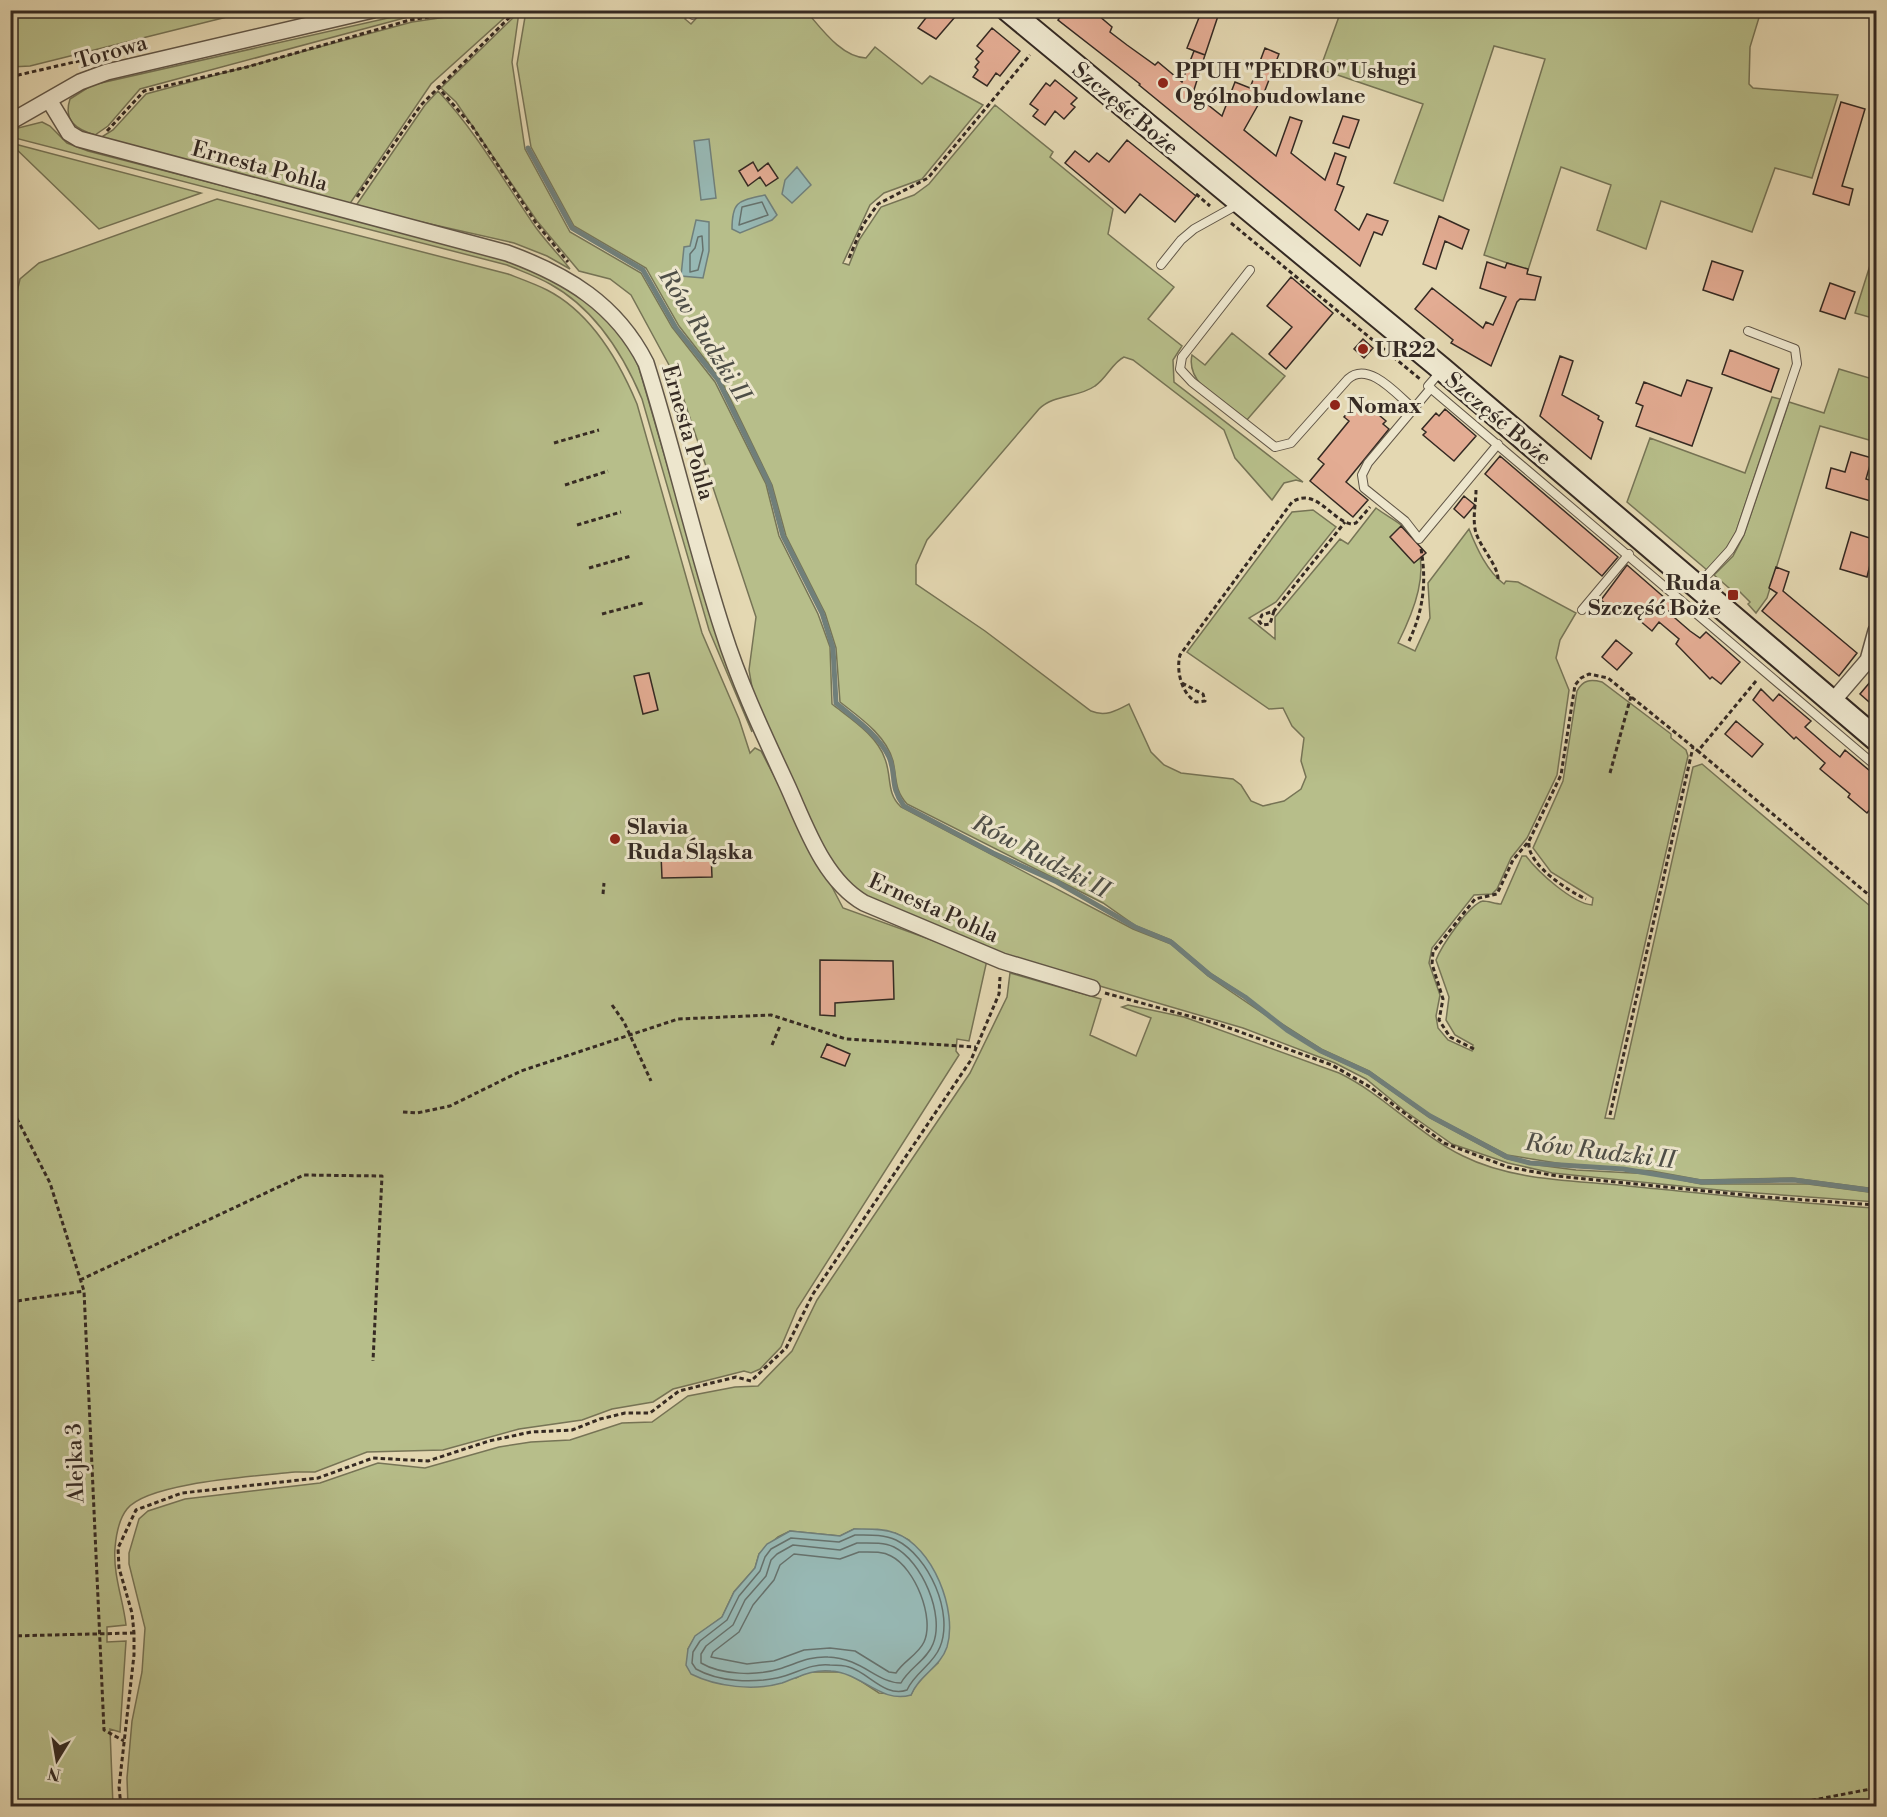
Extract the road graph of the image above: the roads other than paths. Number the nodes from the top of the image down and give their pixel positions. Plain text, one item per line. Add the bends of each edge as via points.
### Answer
1 (373, 10) edge
2 (1008, 10) edge
3 (49, 100) junction
4 (10, 122) edge
5 (1240, 203) junction
6 (1161, 265) dead end
7 (1250, 270) dead end
8 (1748, 332) dead end
9 (1436, 379) junction
10 (1413, 409) junction
11 (1498, 444) junction
12 (1629, 554) junction
13 (1698, 585) junction
14 (1582, 610) dead end
15 (1876, 631) edge
16 (1832, 702) junction
17 (1876, 739) edge
18 (1876, 766) edge
19 (1092, 988) road end

1 - 3 street, Torowa via 107,72
2 - 5 street, Szczęść Boże
3 - 4 street, Torowa
3 - 19 street, Ernesta Pohla via 69,133 91,142 507,254 550,269 611,313 646,363 730,653 760,728 814,844 838,880 853,896 1002,962
5 - 6 lane via 1194,228
5 - 9 street, Szczęść Boże
7 - 10 lane via 1182,357 1180,369 1192,382 1275,447 1291,443 1348,378 1357,373 1371,374
8 - 13 lane via 1795,349 1797,364 1740,532 1730,550
9 - 10 lane
9 - 11 lane
9 - 13 street, Szczęść Boże
10 - 11 lane via 1364,468 1362,481 1364,488 1412,528 1419,539
11 - 12 lane
12 - 14 lane
12 - 18 lane
13 - 16 street, Szczęść Boże
15 - 16 street via 1868,660
16 - 17 street, Szczęść Boże

